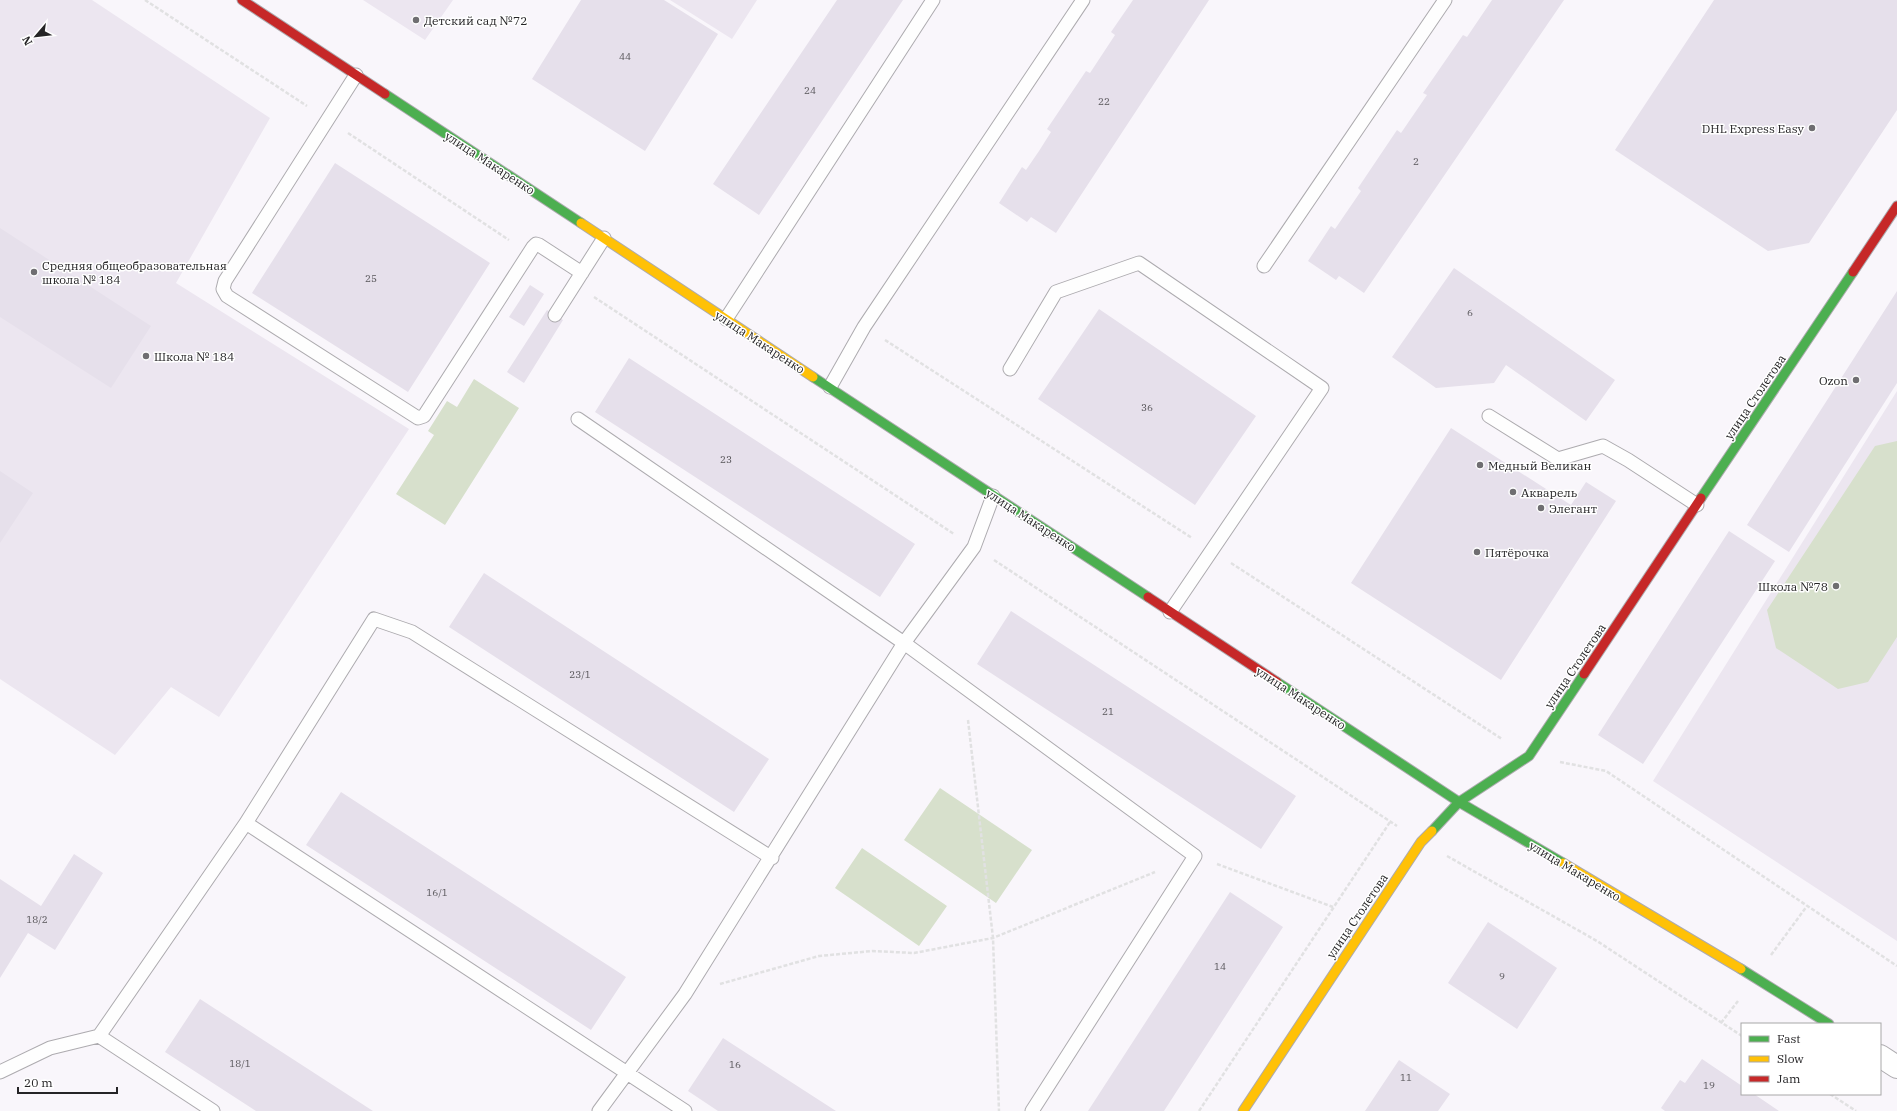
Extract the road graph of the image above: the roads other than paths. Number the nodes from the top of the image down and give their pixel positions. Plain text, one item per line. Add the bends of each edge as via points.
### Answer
1 (242, 0) edge
2 (933, 0) edge
3 (1083, 0) edge
4 (1445, 0) edge
5 (356, 75) junction
6 (1897, 206) edge
7 (604, 238) junction
8 (1264, 266) dead end
9 (582, 272) junction
10 (555, 315) dead end
11 (726, 319) junction
12 (1010, 369) dead end
13 (830, 388) junction
14 (1489, 416) dead end
15 (578, 420) dead end
16 (993, 496) junction
17 (1697, 505) junction
18 (1170, 612) junction
19 (904, 643) junction
20 (1459, 802) junction
21 (246, 823) junction
22 (772, 858) junction
23 (1827, 1023) edge
24 (99, 1036) junction
25 (1881, 1057) edge
26 (1897, 1067) edge
27 (0, 1072) edge
28 (626, 1072) junction
29 (213, 1111) edge
30 (600, 1111) edge
31 (685, 1111) edge
32 (1032, 1111) edge
33 (1243, 1111) edge

1 - 5 street, улица Макаренко
2 - 11 lane
3 - 13 lane via 864,327
4 - 8 lane
5 - 7 street, улица Макаренко
5 - 9 lane via 225,281 223,289 227,296 418,418 422,418 533,246 538,245
6 - 17 street, улица Столетова
7 - 9 lane
7 - 11 street, улица Макаренко
9 - 10 lane
11 - 13 street, улица Макаренко
12 - 18 lane via 1056,292 1139,263 1322,388
13 - 16 street, улица Макаренко
14 - 17 lane via 1558,459 1603,446
15 - 19 lane
16 - 18 street, улица Макаренко
16 - 19 lane via 974,546
17 - 20 street, улица Столетова via 1529,756
18 - 20 street, улица Макаренко
19 - 22 lane
19 - 32 lane via 1195,856
20 - 23 street, улица Макаренко via 1755,977
20 - 33 street, улица Столетова via 1421,842
21 - 22 lane via 374,619 412,632
21 - 24 lane
21 - 28 lane
22 - 28 lane via 685,994
24 - 27 lane via 50,1048
24 - 29 lane
25 - 26 street
28 - 30 lane
28 - 31 lane

